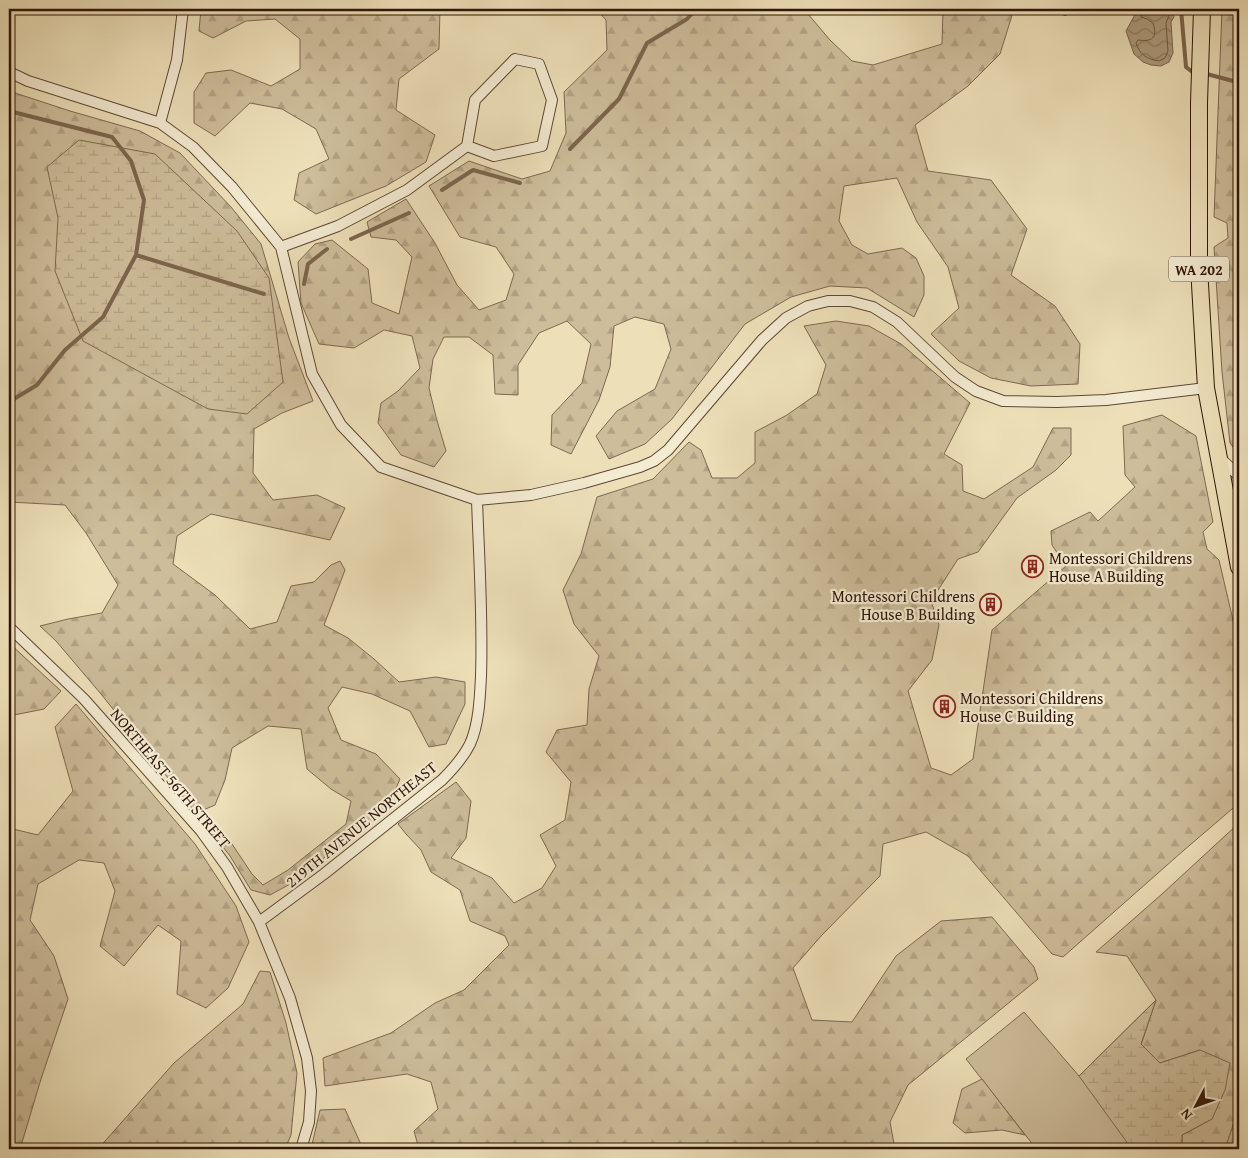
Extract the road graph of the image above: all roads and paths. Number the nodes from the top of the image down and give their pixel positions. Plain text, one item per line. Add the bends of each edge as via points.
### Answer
1 (183, 9) edge
2 (1202, 9) edge
3 (9, 72) edge
4 (160, 123) junction
5 (467, 146) junction
6 (281, 247) junction
7 (1206, 388) junction
8 (1219, 457) junction
9 (1239, 476) edge
10 (477, 500) junction
11 (1239, 568) edge
12 (9, 627) edge
13 (259, 922) junction
14 (301, 1149) edge

1 - 4 street via 177,60
2 - 7 main road, WA 202 via 1199,267
3 - 4 street
4 - 6 street via 193,147 232,187
5 - 5 street via 475,100 515,59 539,64 552,100 542,146 494,156
5 - 6 street via 407,190 338,226
6 - 10 street via 312,374 341,425 381,467
7 - 8 main road, WA 202
7 - 10 street via 1106,400 1003,401 976,391 955,377 897,322 872,307 850,301 828,301 808,306 786,318 762,340 668,450 654,461 531,495
8 - 9 street
8 - 11 main road, WA 202
10 - 13 street, 219TH AVENUE NORTHEAST via 482,650 480,702 470,743 458,764 442,780
12 - 13 street, NORTHEAST 56TH STREET via 84,700 201,831
13 - 14 street, NORTHEAST 56TH STREET via 290,998 307,1058 311,1090 309,1122

